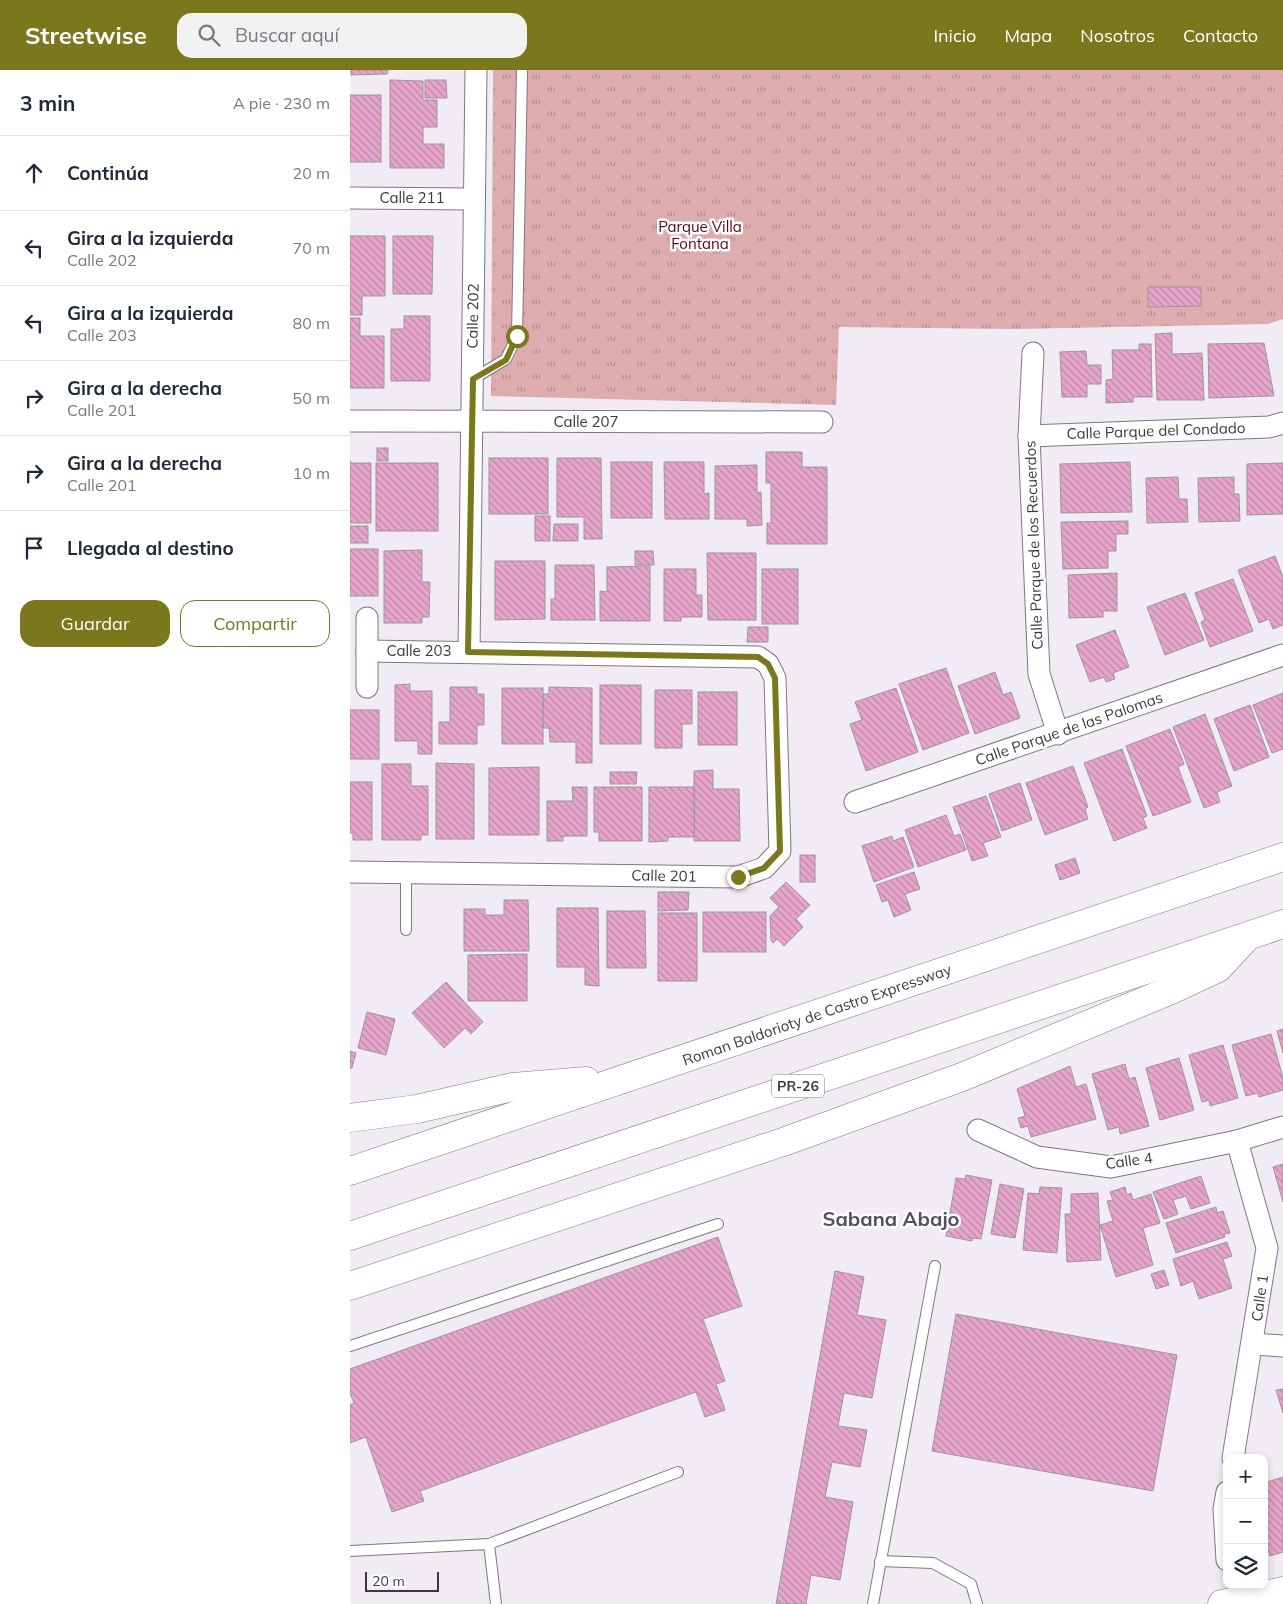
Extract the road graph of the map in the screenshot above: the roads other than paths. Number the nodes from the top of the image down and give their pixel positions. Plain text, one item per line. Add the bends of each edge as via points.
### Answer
1 (476, 70) edge
2 (522, 70) edge
3 (350, 198) edge
4 (474, 199) junction
5 (1033, 353) dead end
6 (473, 379) junction
7 (350, 421) edge
8 (472, 422) junction
9 (822, 422) dead end
10 (1283, 423) edge
11 (1029, 436) junction
12 (367, 618) dead end
13 (367, 651) junction
14 (468, 652) junction
15 (1283, 655) edge
16 (768, 664) joint
17 (367, 687) dead end
18 (1058, 734) junction
19 (855, 802) dead end
20 (1283, 858) edge
21 (350, 872) edge
22 (406, 872) junction
23 (1283, 924) edge
24 (406, 930) dead end
25 (1247, 936) junction
26 (630, 1078) junction
27 (350, 1118) edge
28 (1283, 1127) edge
29 (978, 1130) dead end
30 (1237, 1140) junction
31 (350, 1171) edge
32 (718, 1224) dead end
33 (350, 1236) edge
34 (411, 1265) junction
35 (935, 1266) dead end
36 (350, 1286) edge
37 (350, 1297) edge
38 (1253, 1344) junction
39 (350, 1346) edge
40 (1283, 1346) edge
41 (1234, 1454) edge
42 (678, 1472) dead end
43 (1226, 1499) edge
44 (489, 1544) junction
45 (1226, 1544) edge
46 (350, 1551) edge
47 (880, 1562) junction
48 (1283, 1591) edge
49 (1239, 1599) edge
50 (496, 1604) edge
51 (873, 1604) edge
52 (977, 1604) edge

1 - 4 street, Calle 202
2 - 6 lane via 517,336 506,360
3 - 4 street, Calle 211
4 - 6 street, Calle 202
5 - 11 street, Calle Parque de los Recuerdos
6 - 8 street, Calle 202
7 - 8 street, Calle 207
8 - 9 street, Calle 207
8 - 14 street, Calle 202
10 - 11 street, Calle Parque del Condado via 1269,427
11 - 18 street, Calle Parque de los Recuerdos via 1039,674
12 - 13 street
13 - 14 street, Calle 203
13 - 17 street
14 - 16 street, Calle 203 via 758,657
15 - 18 street, Calle Parque de las Palomas
16 - 22 street, Calle 201 via 775,678 780,851 764,868 738,877
18 - 19 street, Calle Parque de las Palomas
20 - 26 main road, Roman Baldorioty de Castro Expressway
21 - 22 street, Calle 201
22 - 24 lane
23 - 25 main road, PR-26
25 - 33 main road, PR-26
25 - 34 main road via 1218,968 962,1077 786,1141
26 - 27 main road via 513,1087 416,1109
26 - 31 main road, Roman Baldorioty de Castro Expressway
28 - 30 street, Calle 4
29 - 30 street, Calle 4 via 1037,1157 1111,1167
30 - 38 street, Calle 1 via 1267,1248
32 - 39 lane
34 - 36 main road
34 - 37 main road
35 - 47 lane
38 - 40 street
38 - 41 street, Calle 1
42 - 44 lane
43 - 45 street
44 - 46 lane
44 - 50 lane
47 - 51 lane
47 - 52 lane via 933,1563 971,1584
48 - 49 main road

